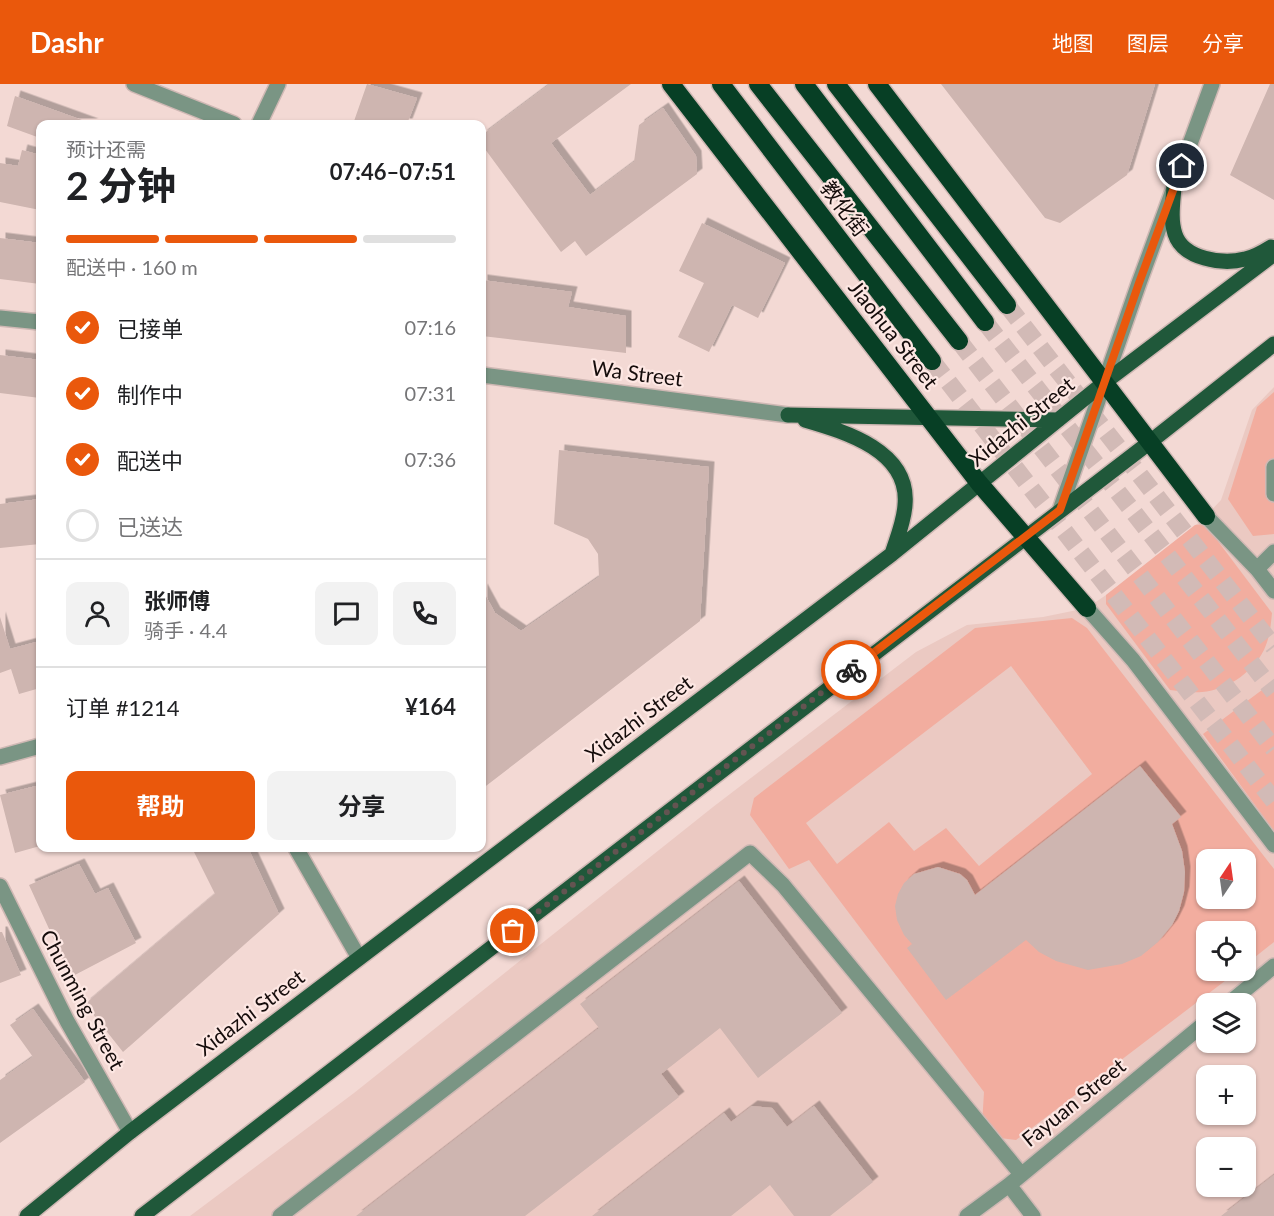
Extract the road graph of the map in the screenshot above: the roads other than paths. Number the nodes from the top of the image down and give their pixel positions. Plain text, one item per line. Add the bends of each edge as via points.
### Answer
1 (134, 84) edge
2 (278, 84) edge
3 (671, 84) edge
4 (720, 84) edge
5 (758, 84) edge
6 (804, 84) edge
7 (836, 84) edge
8 (877, 84) edge
9 (1212, 84) edge
10 (224, 120) edge
11 (261, 120) edge
12 (1174, 187) junction
13 (1274, 246) edge
14 (1274, 254) edge
15 (1007, 305) tunnel mouth
16 (0, 318) edge
17 (36, 322) edge
18 (985, 322) tunnel mouth
19 (959, 342) tunnel mouth
20 (1274, 344) edge
21 (932, 361) tunnel mouth
22 (486, 376) edge
23 (1105, 382) junction
24 (788, 415) junction
25 (929, 418) junction
26 (1058, 420) junction
27 (1150, 442) junction
28 (1274, 467) edge
29 (979, 483) junction
30 (1274, 494) edge
31 (1060, 510) junction
32 (1206, 516) joint
33 (1025, 537) junction
34 (1274, 552) edge
35 (892, 554) junction
36 (1257, 569) junction
37 (1274, 591) edge
38 (1087, 608) joint
39 (36, 747) edge
40 (0, 757) edge
41 (1274, 845) edge
42 (298, 852) edge
43 (0, 886) edge
44 (359, 958) junction
45 (1274, 966) edge
46 (1241, 993) edge
47 (1196, 1030) edge
48 (130, 1132) junction
49 (1021, 1174) junction
50 (1009, 1185) junction
51 (27, 1216) edge
52 (142, 1216) edge
53 (280, 1216) edge
54 (968, 1216) edge
55 (1033, 1216) edge

1 - 10 street
2 - 11 street
3 - 25 highway, Jiaohua Street
4 - 21 highway, 教化街
5 - 19 highway
6 - 18 highway
7 - 15 highway
8 - 23 highway
9 - 12 street
12 - 13 main road via 1175,235 1194,254 1230,262
12 - 23 street
14 - 23 main road, Xidazhi Street
16 - 17 street
20 - 27 main road
22 - 24 street, Wa Street
23 - 26 main road, Xidazhi Street
23 - 27 highway
23 - 31 street
24 - 25 main road
24 - 35 main road via 868,443 892,462 904,488 905,504
25 - 26 main road
25 - 29 highway, Jiaohua Street
26 - 29 main road, Xidazhi Street
27 - 31 main road
27 - 32 highway
28 - 30 street
29 - 33 highway, Jiaohua Street
29 - 35 main road, Xidazhi Street
31 - 33 main road
32 - 36 street
33 - 38 highway, Jiaohua Street
33 - 52 main road
34 - 36 street
35 - 44 main road, Xidazhi Street
36 - 37 street
38 - 41 street via 1132,660
39 - 40 street
42 - 44 street
43 - 48 street, Chunming Street via 67,1022
44 - 48 main road, Xidazhi Street
45 - 46 street
47 - 49 street, Fayuan Street
48 - 51 main road, Xidazhi Street
49 - 50 street, Fayuan Street
49 - 53 street via 783,885 750,853
50 - 54 street, Fayuan Street
50 - 55 street

